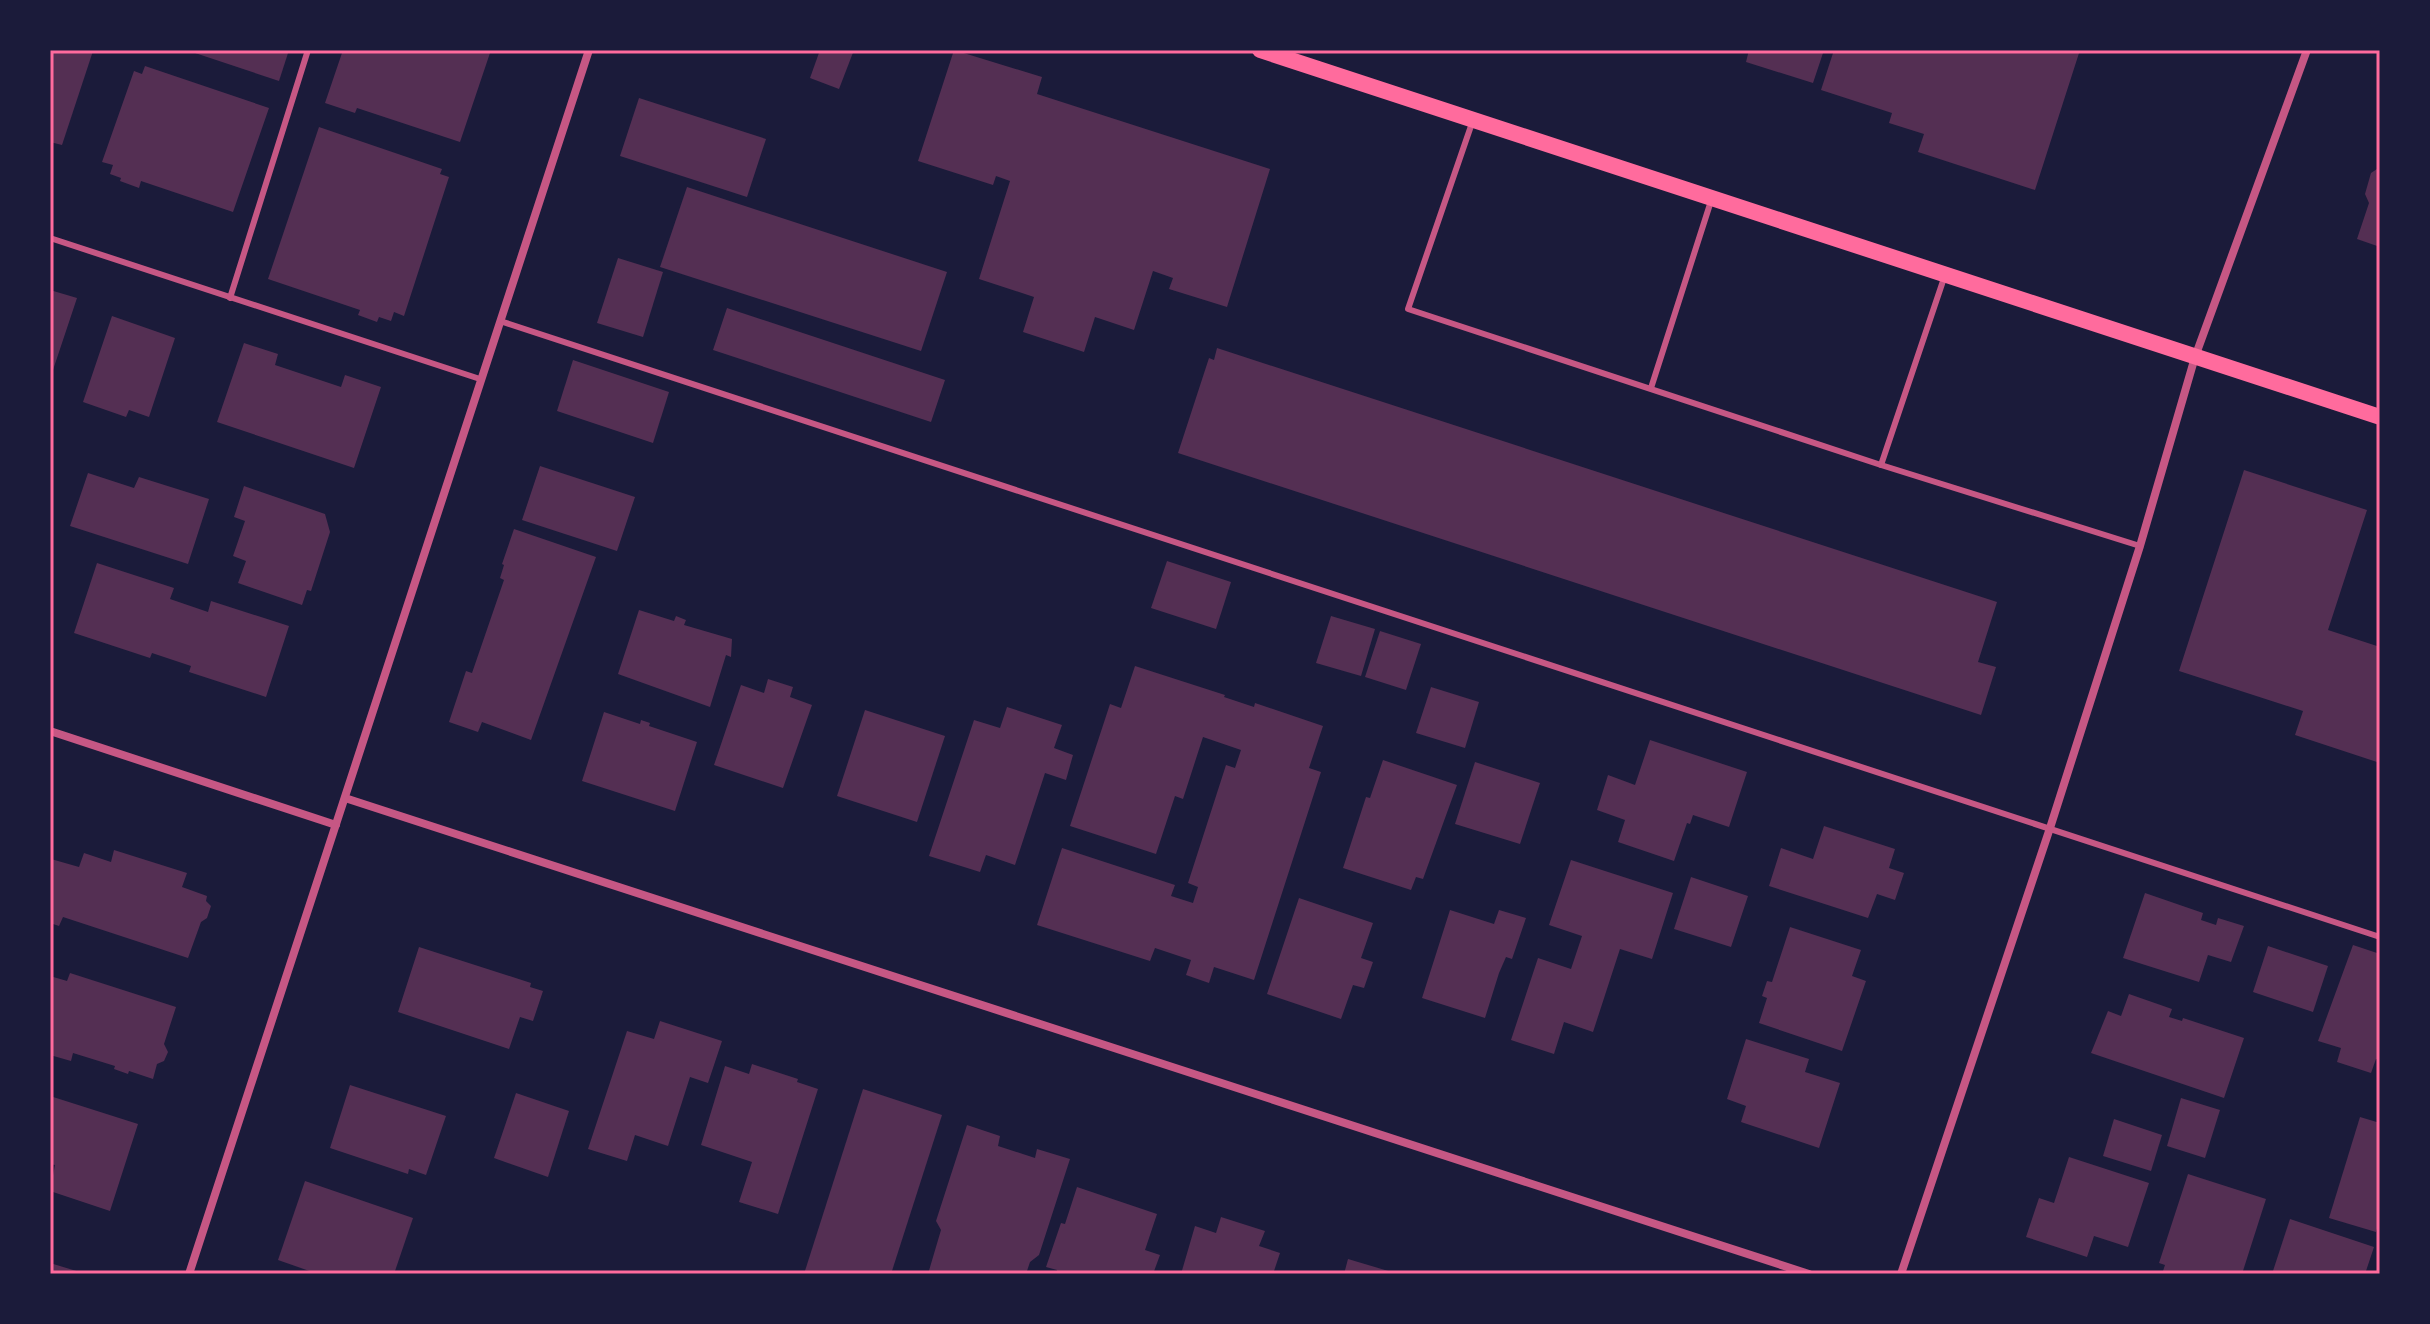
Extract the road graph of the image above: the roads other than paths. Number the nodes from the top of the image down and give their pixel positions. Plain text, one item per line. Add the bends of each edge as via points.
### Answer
1 (308, 50) edge
2 (589, 50) edge
3 (1260, 50) edge
4 (2307, 50) edge
5 (1474, 119) junction
6 (1712, 198) junction
7 (50, 238) edge
8 (1945, 274) junction
9 (230, 298) junction
10 (500, 321) junction
11 (2195, 357) junction
12 (480, 379) junction
13 (1651, 388) junction
14 (2380, 417) edge
15 (1881, 465) junction
16 (2140, 546) junction
17 (50, 731) edge
18 (345, 798) junction
19 (336, 825) junction
20 (2050, 828) junction
21 (2380, 937) edge
22 (189, 1274) edge
23 (1809, 1274) edge
24 (1901, 1274) edge

1 - 9 lane
2 - 10 street
3 - 5 main road
4 - 11 street
5 - 6 main road
5 - 13 lane via 1408,309
6 - 8 main road
6 - 13 lane
7 - 9 lane
8 - 11 main road
8 - 15 lane
9 - 12 lane
10 - 12 street
10 - 20 lane
11 - 14 main road
11 - 16 street
12 - 18 street
13 - 15 lane
15 - 16 lane
16 - 20 street
17 - 19 street
18 - 19 street
18 - 23 street
19 - 22 street
20 - 21 lane
20 - 24 street

